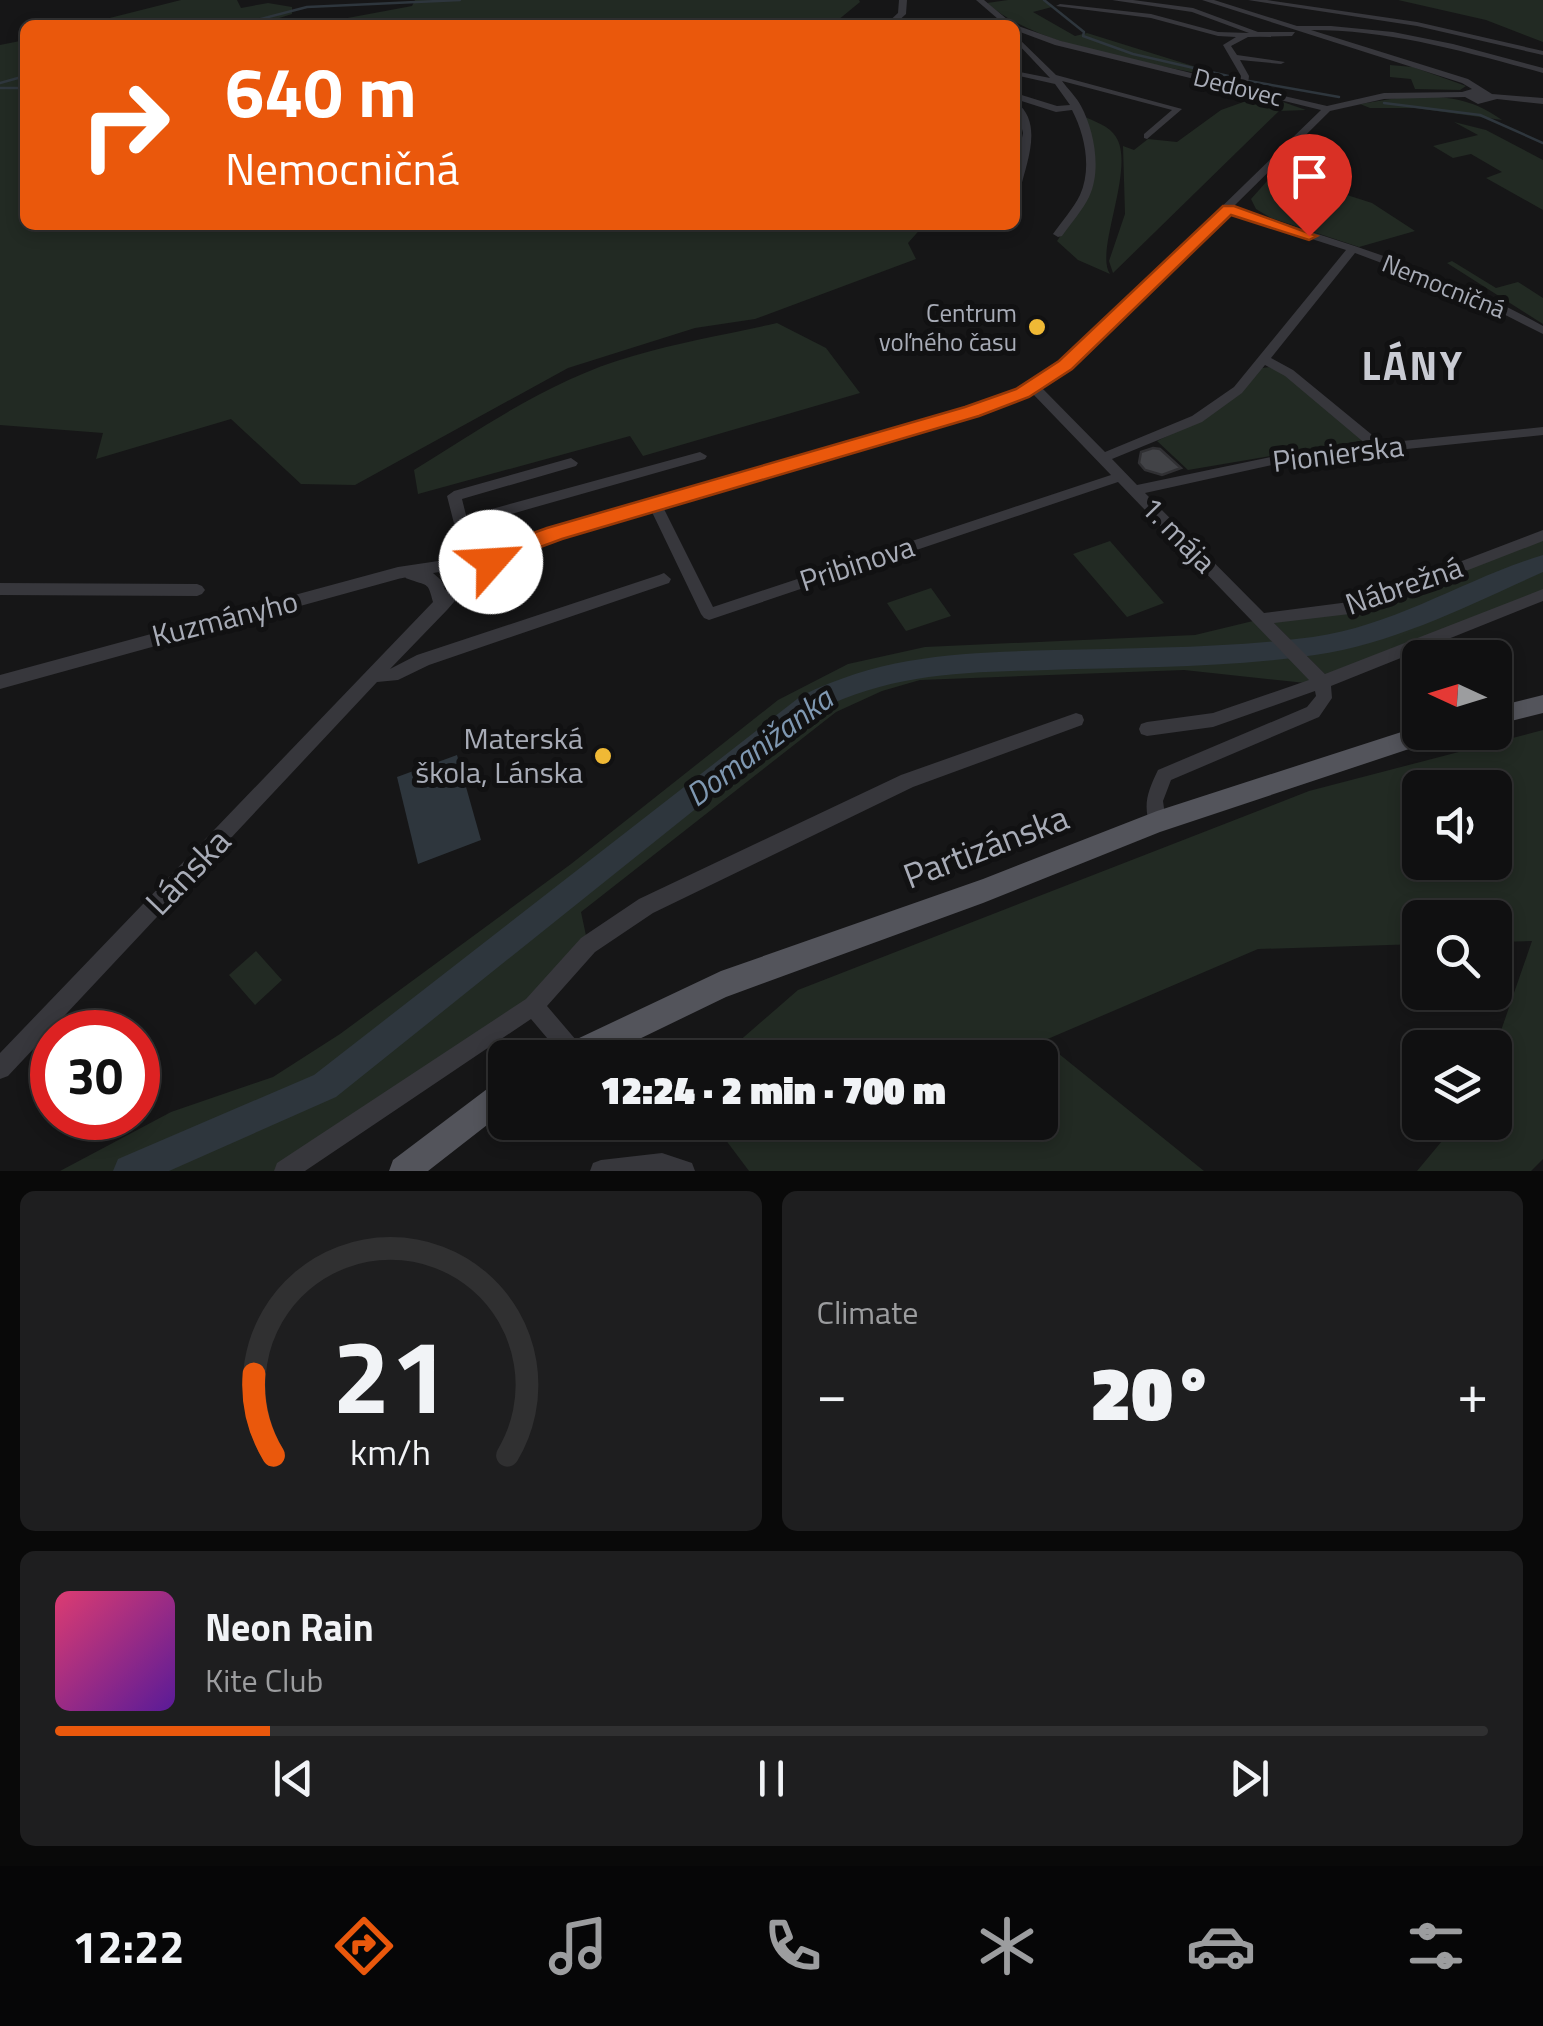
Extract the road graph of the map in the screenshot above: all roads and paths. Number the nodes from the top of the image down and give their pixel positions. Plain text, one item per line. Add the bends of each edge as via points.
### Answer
1 (980, 0) edge
2 (1116, 0) edge
3 (1206, 0) edge
4 (1252, 0) edge
5 (1306, 0) edge
6 (1365, 5) dead end
7 (1060, 6) dead end
8 (1318, 6) junction
9 (1349, 13) junction
10 (1001, 20) edge
11 (1290, 28) junction
12 (1020, 32) edge
13 (1258, 33) junction
14 (1218, 34) junction
15 (1246, 35) junction
16 (1316, 36) junction
17 (1020, 40) edge
18 (1229, 42) junction
19 (1543, 53) edge
20 (1020, 57) edge
21 (1232, 57) junction
22 (1041, 62) junction
23 (1281, 62) dead end
24 (1543, 71) edge
25 (1020, 74) edge
26 (1057, 80) junction
27 (1476, 90) junction
28 (1255, 91) junction
29 (1465, 94) junction
30 (1492, 96) junction
31 (1020, 98) edge
32 (1543, 101) edge
33 (1076, 107) junction
34 (1020, 108) edge
35 (1056, 109) junction
36 (1327, 109) junction
37 (1086, 123) junction
38 (1147, 136) dead end
39 (1020, 165) edge
40 (1228, 209) junction
41 (1058, 234) dead end
42 (1349, 254) junction
43 (1543, 331) edge
44 (1264, 359) junction
45 (1034, 388) junction
46 (1543, 432) edge
47 (1376, 445) junction
48 (700, 456) dead end
49 (1103, 458) junction
50 (571, 463) dead end
51 (1121, 476) junction
52 (1135, 490) junction
53 (655, 504) junction
54 (1543, 534) edge
55 (466, 541) junction
56 (491, 557) junction
57 (451, 566) junction
58 (398, 572) junction
59 (466, 577) junction
60 (664, 579) dead end
61 (0, 589) edge
62 (197, 590) dead end
63 (1543, 594) edge
64 (442, 606) junction
65 (1261, 619) junction
66 (375, 676) junction
67 (0, 682) edge
68 (1322, 682) junction
69 (1543, 704) edge
70 (1512, 712) edge
71 (1076, 720) dead end
72 (1146, 729) dead end
73 (1402, 742) edge
74 (1157, 822) junction
75 (533, 1006) junction
76 (560, 1040) edge
77 (605, 1040) edge
78 (0, 1068) edge
79 (488, 1106) edge
80 (286, 1171) edge
81 (404, 1171) edge
82 (601, 1171) edge
83 (684, 1171) edge

1 - 10 street, Dedovec
2 - 13 street, Dedovec via 1193,10
3 - 11 street, Dedovec
4 - 8 street
5 - 8 street
6 - 9 street
7 - 14 street via 1151,16
8 - 9 street
9 - 19 street
11 - 16 street, Dedovec
11 - 24 street, Dedovec via 1381,30
12 - 28 street, Dedovec
13 - 15 street, Dedovec
13 - 16 street, Dedovec
14 - 15 street
14 - 18 street
15 - 18 street, Dedovec
16 - 27 street, Dedovec via 1465,81
17 - 22 street, Dedovec
18 - 21 street, Dedovec
20 - 22 street
21 - 23 street
21 - 28 street, Dedovec
22 - 26 street, Dedovec
25 - 26 street
26 - 33 street, Dedovec
26 - 38 street via 1178,109
27 - 29 street, Dedovec
27 - 30 street, Dedovec
28 - 36 street, Dedovec
29 - 30 street, Dedovec via 1483,102
29 - 36 street, Dedovec via 1384,96
30 - 32 street, Dedovec
31 - 35 street
33 - 35 street
33 - 37 street, Dedovec
34 - 39 street via 1028,124
35 - 37 street
36 - 40 street
37 - 41 street via 1087,190
40 - 42 street, Nemocničná
40 - 45 street
42 - 43 street, Nemocničná via 1499,304
42 - 44 street
44 - 47 street
44 - 49 street via 1212,410
45 - 49 street, 1. mája
45 - 53 street
46 - 47 street, Pionierska
47 - 52 street, Pionierska
48 - 55 street via 492,514
49 - 51 street, 1. mája
50 - 55 street via 454,496
51 - 52 street, 1. mája
51 - 53 street, Pribinova via 709,614
52 - 65 street, 1. mája
53 - 56 street
54 - 65 street, Nábrežná via 1358,608
55 - 56 street
55 - 57 street
56 - 59 street via 485,570
57 - 58 street, Kuzmányho
57 - 59 street
58 - 64 street via 428,577
58 - 67 street, Kuzmányho
59 - 64 street, Lánska
60 - 66 street, Lánska via 392,676
61 - 62 street
63 - 68 street, Nábrežná
64 - 66 street, Lánska
65 - 68 street, 1. mája
66 - 78 street, Lánska
68 - 72 street, Nábrežná via 1213,720
68 - 74 street via 1324,698 1313,712 1164,776 1154,801
69 - 70 main road
71 - 75 street via 907,781 646,906 588,945
73 - 74 main road, Partizánska
74 - 77 main road, Partizánska via 720,985
75 - 76 street, Partizánska
75 - 80 street
79 - 81 main road
82 - 83 street via 644,1164

